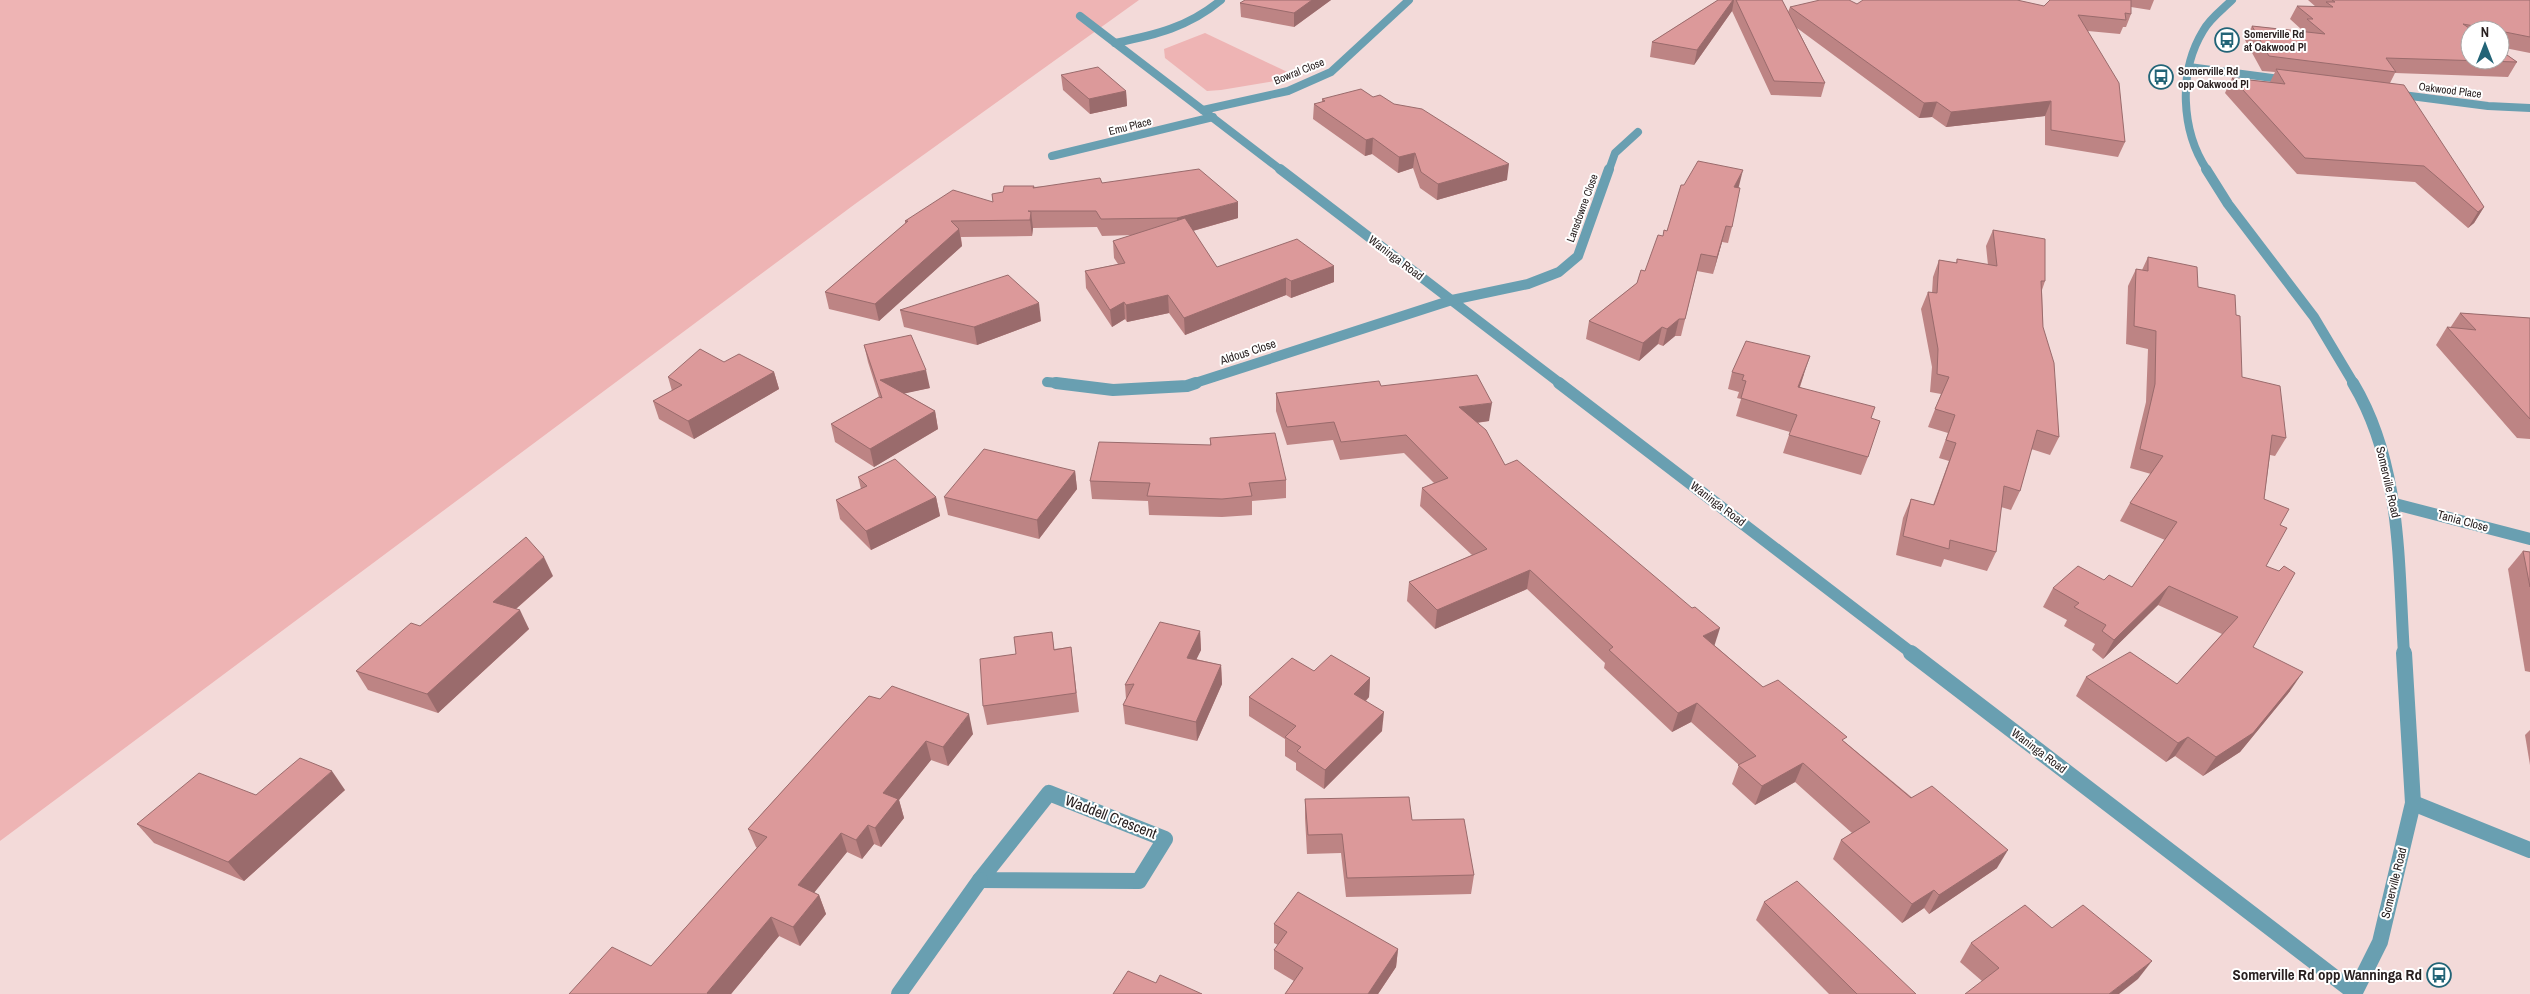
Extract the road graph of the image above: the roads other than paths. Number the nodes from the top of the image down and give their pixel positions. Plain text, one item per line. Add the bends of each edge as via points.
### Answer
1 (1221, 0) edge
2 (1409, 0) edge
3 (2232, 0) edge
4 (1080, 16) dead end
5 (1115, 43) junction
6 (2189, 67) junction
7 (2296, 81) edge
8 (2382, 92) edge
9 (2530, 108) edge
10 (1208, 114) junction
11 (1638, 132) dead end
12 (1052, 156) dead end
13 (1452, 300) junction
14 (1047, 382) dead end
15 (2395, 504) junction
16 (2530, 539) edge
17 (2413, 803) junction
18 (2530, 850) edge
19 (980, 880) junction
20 (2354, 993) edge
21 (899, 994) edge

1 - 5 street via 1205,16 1170,32
2 - 10 street, Bowral Close via 1331,72 1288,91
3 - 6 street, Somerville Road via 2203,30
4 - 5 street, Waninga Road
5 - 10 street, Waninga Road
6 - 7 street
6 - 15 street, Somerville Road via 2186,103 2190,136 2202,163 2228,204 2314,317 2344,365 2362,398 2384,454
8 - 9 street, Oakwood Place via 2488,106
10 - 12 street, Emu Place
10 - 13 street, Waninga Road
11 - 13 street, Lansdowne Close via 1615,153 1578,256 1559,272 1528,284
13 - 14 street, Aldous Close via 1187,386 1113,390
13 - 20 street, Waninga Road
15 - 16 street, Tania Close
15 - 17 street, Somerville Road
17 - 18 street
17 - 20 street, Somerville Road via 2380,942
19 - 19 street, Waddell Crescent via 1049,793 1165,838 1139,881
19 - 21 street, Waddell Crescent

